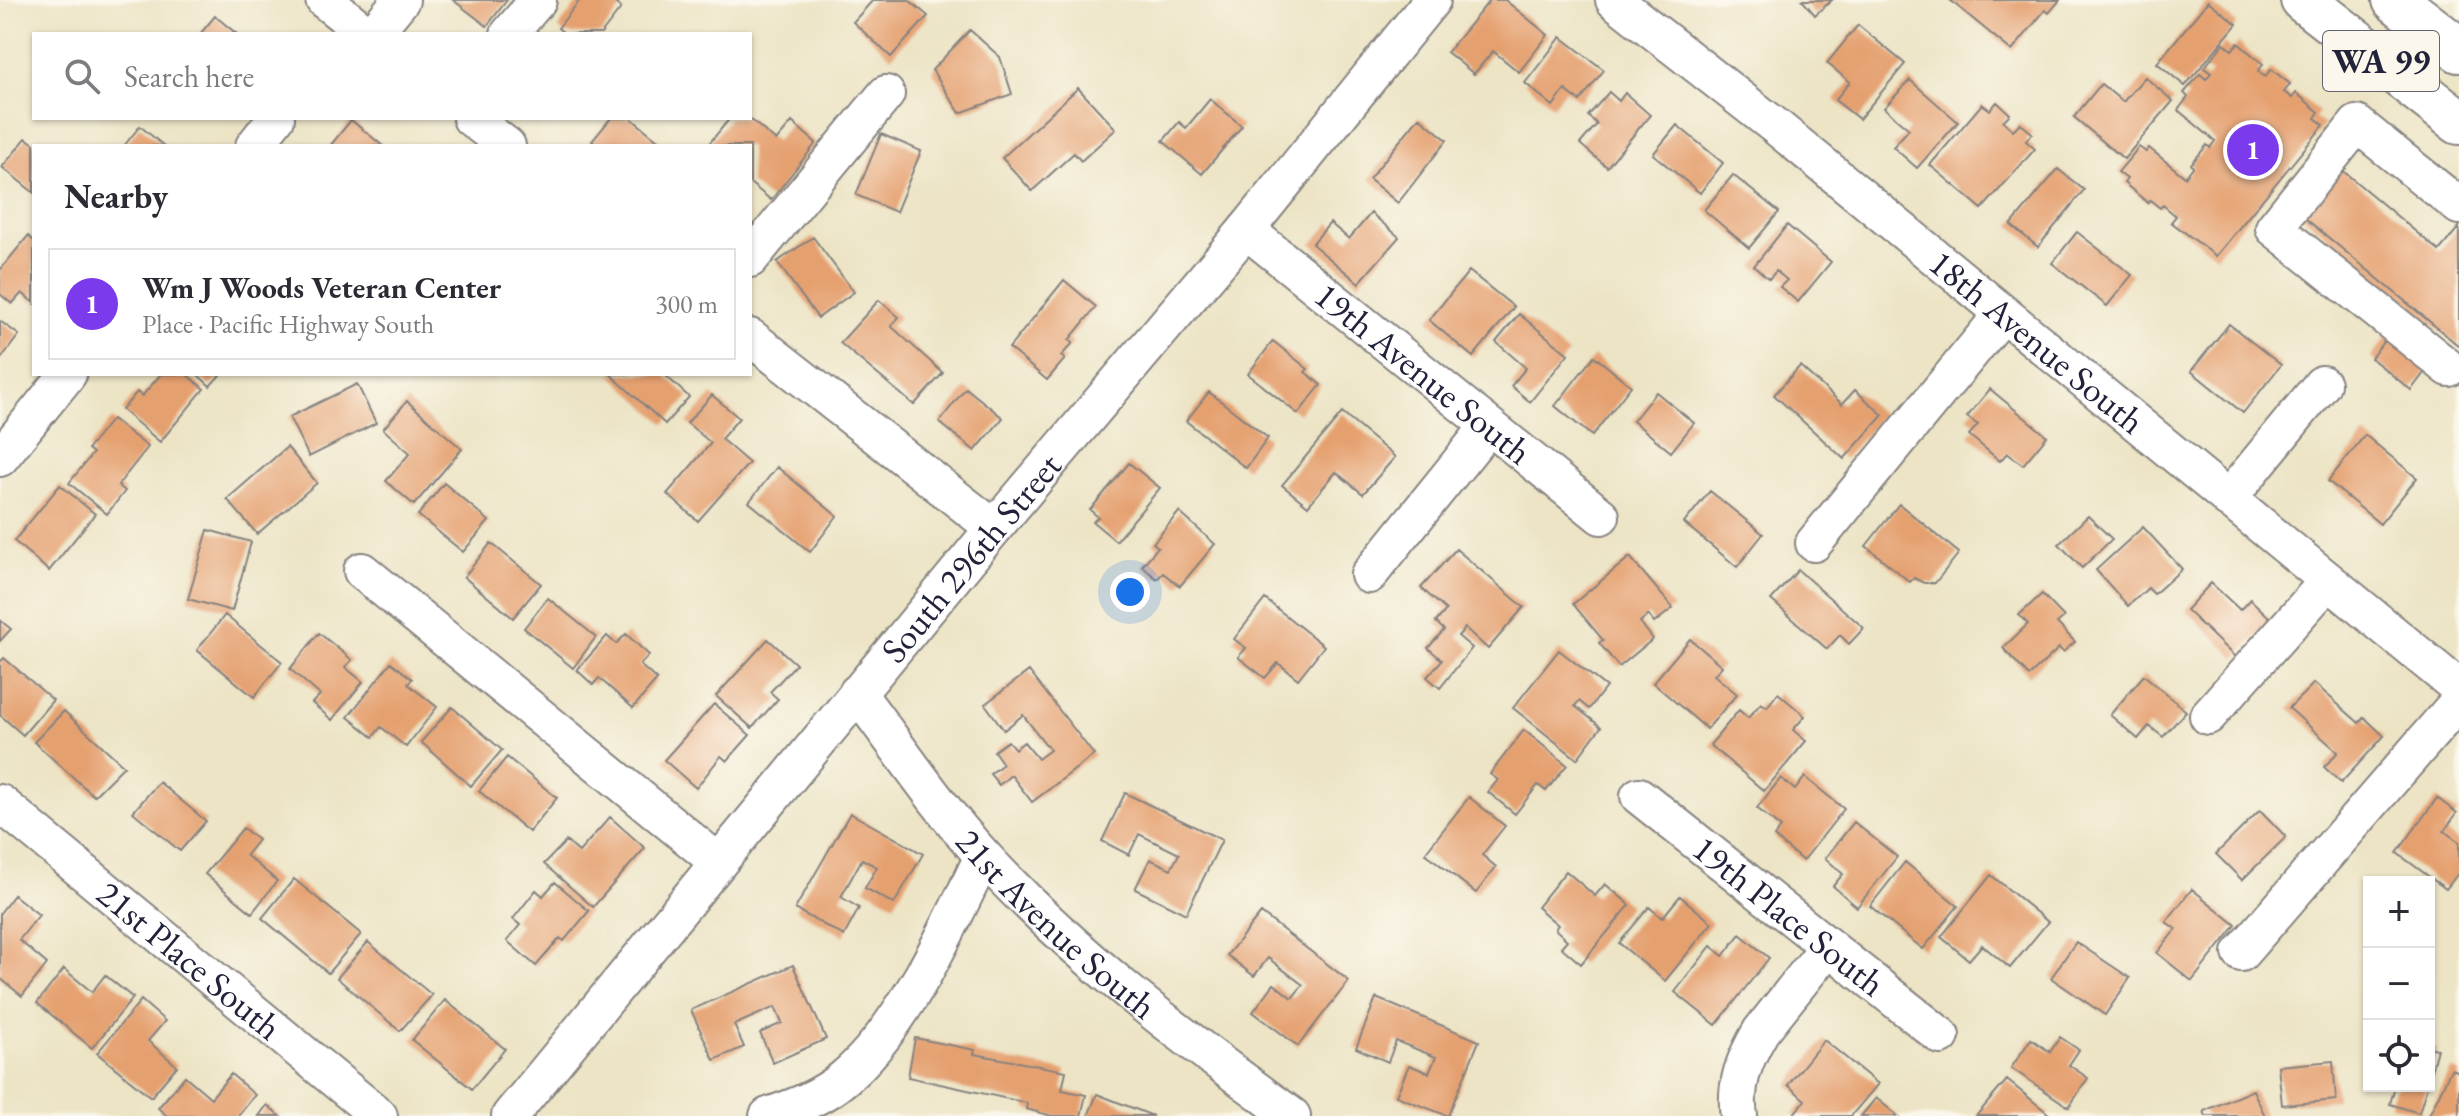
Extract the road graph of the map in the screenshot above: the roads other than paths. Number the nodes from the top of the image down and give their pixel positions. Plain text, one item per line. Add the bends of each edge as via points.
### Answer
1 (324, 0) edge
2 (401, 0) edge
3 (538, 0) edge
4 (1432, 0) edge
5 (1614, 0) edge
6 (2303, 0) edge
7 (2395, 0) edge
8 (359, 31) edge
9 (511, 32) edge
10 (2459, 50) edge
11 (2398, 75) junction
12 (886, 94) dead end
13 (2459, 108) edge
14 (274, 120) edge
15 (474, 120) edge
16 (2459, 122) edge
17 (256, 144) edge
18 (504, 144) edge
19 (2459, 206) edge
20 (1246, 230) junction
21 (752, 257) edge
22 (2002, 315) junction
23 (752, 339) edge
24 (2449, 368) dead end
25 (66, 376) edge
26 (2322, 384) dead end
27 (1489, 426) junction
28 (0, 458) edge
29 (2228, 499) junction
30 (1601, 516) dead end
31 (994, 528) junction
32 (1814, 543) dead end
33 (362, 571) dead end
34 (1369, 575) dead end
35 (2328, 581) junction
36 (2454, 679) edge
37 (857, 693) junction
38 (2208, 716) dead end
39 (1639, 796) dead end
40 (0, 803) edge
41 (983, 856) junction
42 (718, 862) junction
43 (1828, 947) junction
44 (2241, 953) dead end
45 (1941, 1036) dead end
46 (379, 1116) edge
47 (510, 1116) edge
48 (768, 1116) edge
49 (1292, 1116) edge
50 (1739, 1116) edge

1 - 8 street
2 - 8 street
3 - 9 street
4 - 20 street, South 296th Street
5 - 22 street, 18th Avenue South
6 - 11 main road, WA 99
7 - 10 main road, WA 99
11 - 13 main road
11 - 16 main road, WA 99
12 - 21 street
14 - 17 street
15 - 18 street
19 - 24 street via 2357,124 2274,228
20 - 27 street, 19th Avenue South
20 - 31 street, South 296th Street
22 - 29 street, 18th Avenue South
22 - 32 street
23 - 31 street
25 - 28 street
26 - 29 street
27 - 30 street, 19th Avenue South
27 - 34 street
29 - 35 street, 18th Avenue South
31 - 37 street, South 296th Street
33 - 42 street
35 - 36 street, 18th Avenue South
35 - 38 street
36 - 44 street
37 - 41 street, 21st Avenue South
37 - 42 street, South 296th Street
39 - 43 street, 19th Place South
40 - 46 street, 21st Place South
41 - 48 street via 927,966 871,1051 828,1090
41 - 49 street, 21st Avenue South via 1107,974
42 - 47 street, South 296th Street
43 - 45 street, 19th Place South
43 - 50 street via 1752,1046 1740,1075

